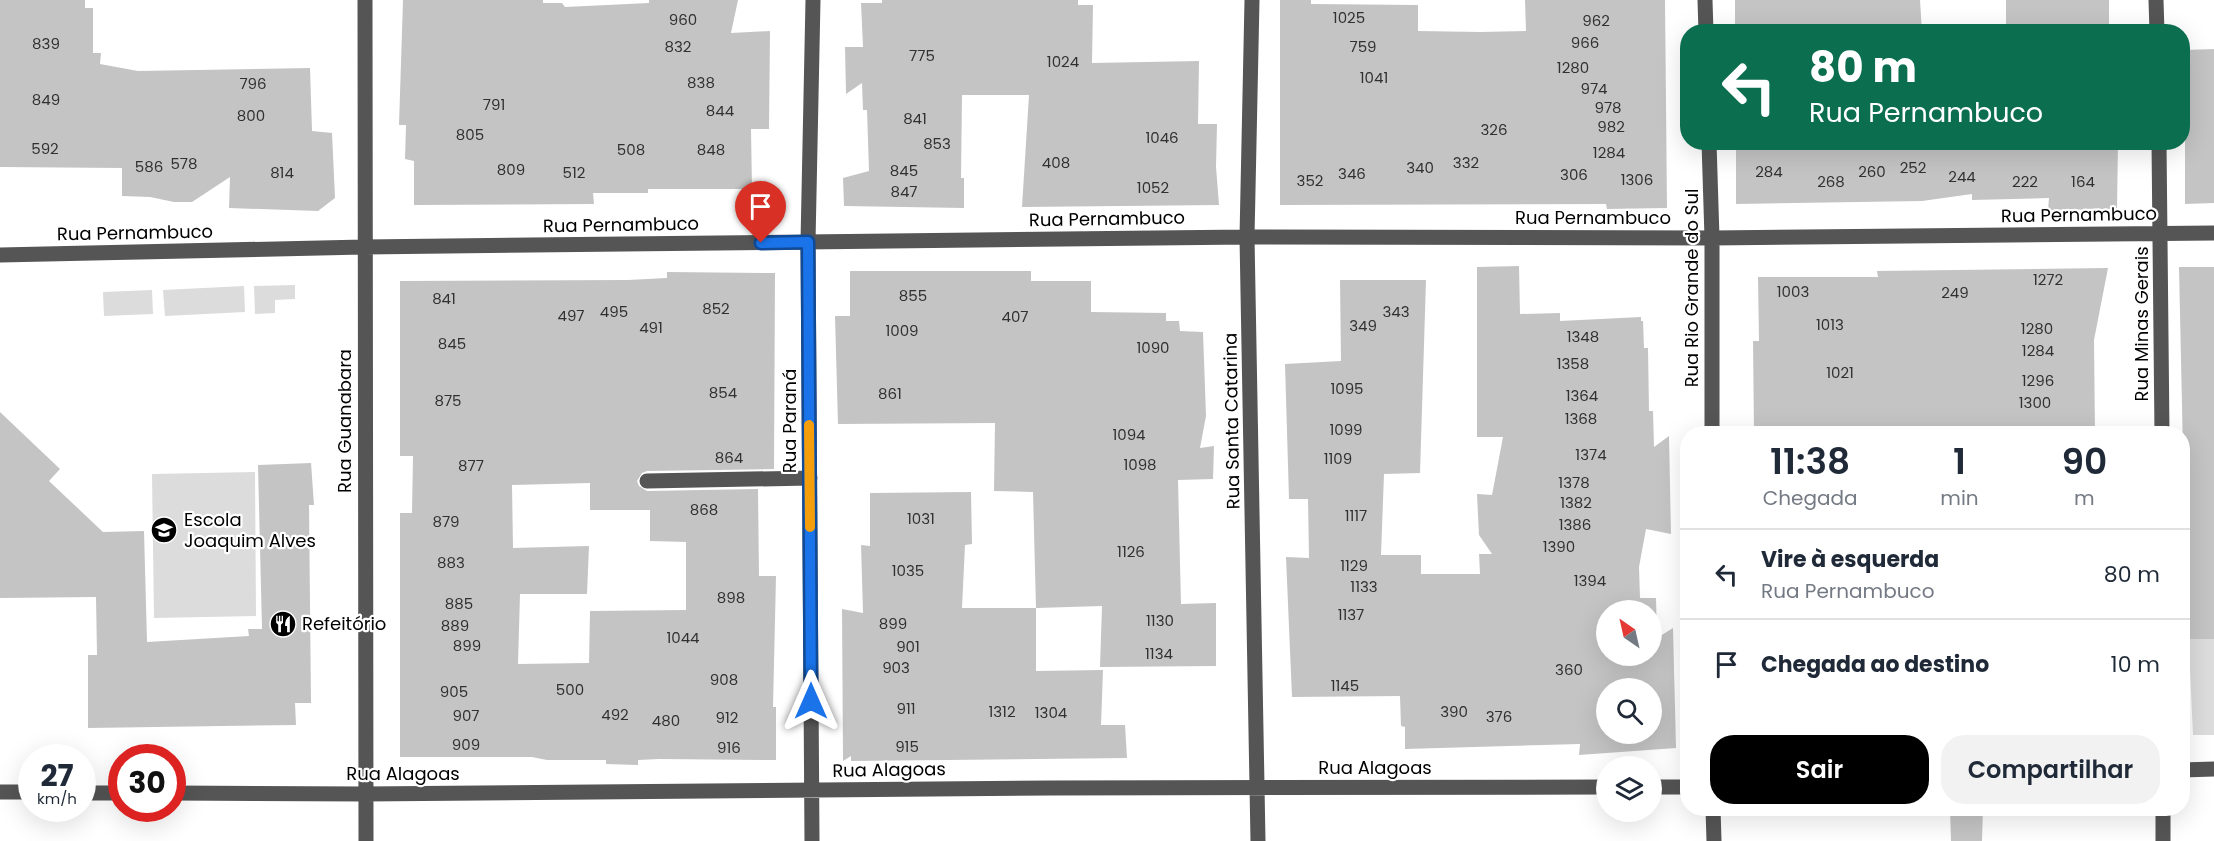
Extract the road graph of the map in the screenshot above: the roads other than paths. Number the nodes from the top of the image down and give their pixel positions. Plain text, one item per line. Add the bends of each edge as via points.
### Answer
1 (365, 0) edge
2 (813, 0) edge
3 (1252, 0) edge
4 (1705, 0) edge
5 (2156, 0) edge
6 (1706, 24) edge
7 (2157, 24) edge
8 (1709, 150) edge
9 (2160, 150) edge
10 (2214, 233) edge
11 (2162, 234) junction
12 (1247, 237) junction
13 (1712, 238) junction
14 (808, 242) junction
15 (364, 248) junction
16 (0, 255) edge
17 (1712, 426) edge
18 (2162, 426) edge
19 (810, 478) junction
20 (646, 481) dead end
21 (2214, 769) edge
22 (2190, 770) edge
23 (1596, 787) edge
24 (1662, 787) edge
25 (1680, 787) edge
26 (1257, 788) junction
27 (811, 791) junction
28 (0, 792) edge
29 (18, 792) edge
30 (186, 793) edge
31 (365, 794) junction
32 (1713, 816) edge
33 (2163, 816) edge
34 (366, 841) edge
35 (812, 841) edge
36 (1258, 841) edge
37 (1714, 841) edge
38 (2163, 841) edge

1 - 15 street, Rua Guanabara
2 - 14 street, Rua Paraná
3 - 12 street, Rua Santa Catarina
4 - 6 street
5 - 7 street
8 - 13 street, Rua Rio Grande do Sul
9 - 11 street, Rua Minas Gerais
10 - 11 street, Rua Pernambuco
11 - 13 street, Rua Pernambuco
11 - 18 street, Rua Minas Gerais
12 - 13 street, Rua Pernambuco
12 - 14 street, Rua Pernambuco
12 - 26 street, Rua Santa Catarina
13 - 17 street, Rua Rio Grande do Sul
14 - 15 street, Rua Pernambuco
14 - 19 street, Rua Paraná
15 - 16 street, Rua Pernambuco
15 - 31 street, Rua Guanabara
19 - 20 street
19 - 27 street, Rua Paraná
21 - 22 street
23 - 26 street, Rua Alagoas
24 - 25 street
26 - 27 street, Rua Alagoas
26 - 36 street, Rua Santa Catarina
27 - 31 street, Rua Alagoas
27 - 35 street, Rua Paraná
28 - 29 street
30 - 31 street, Rua Alagoas
31 - 34 street, Rua Guanabara
32 - 37 street
33 - 38 street

